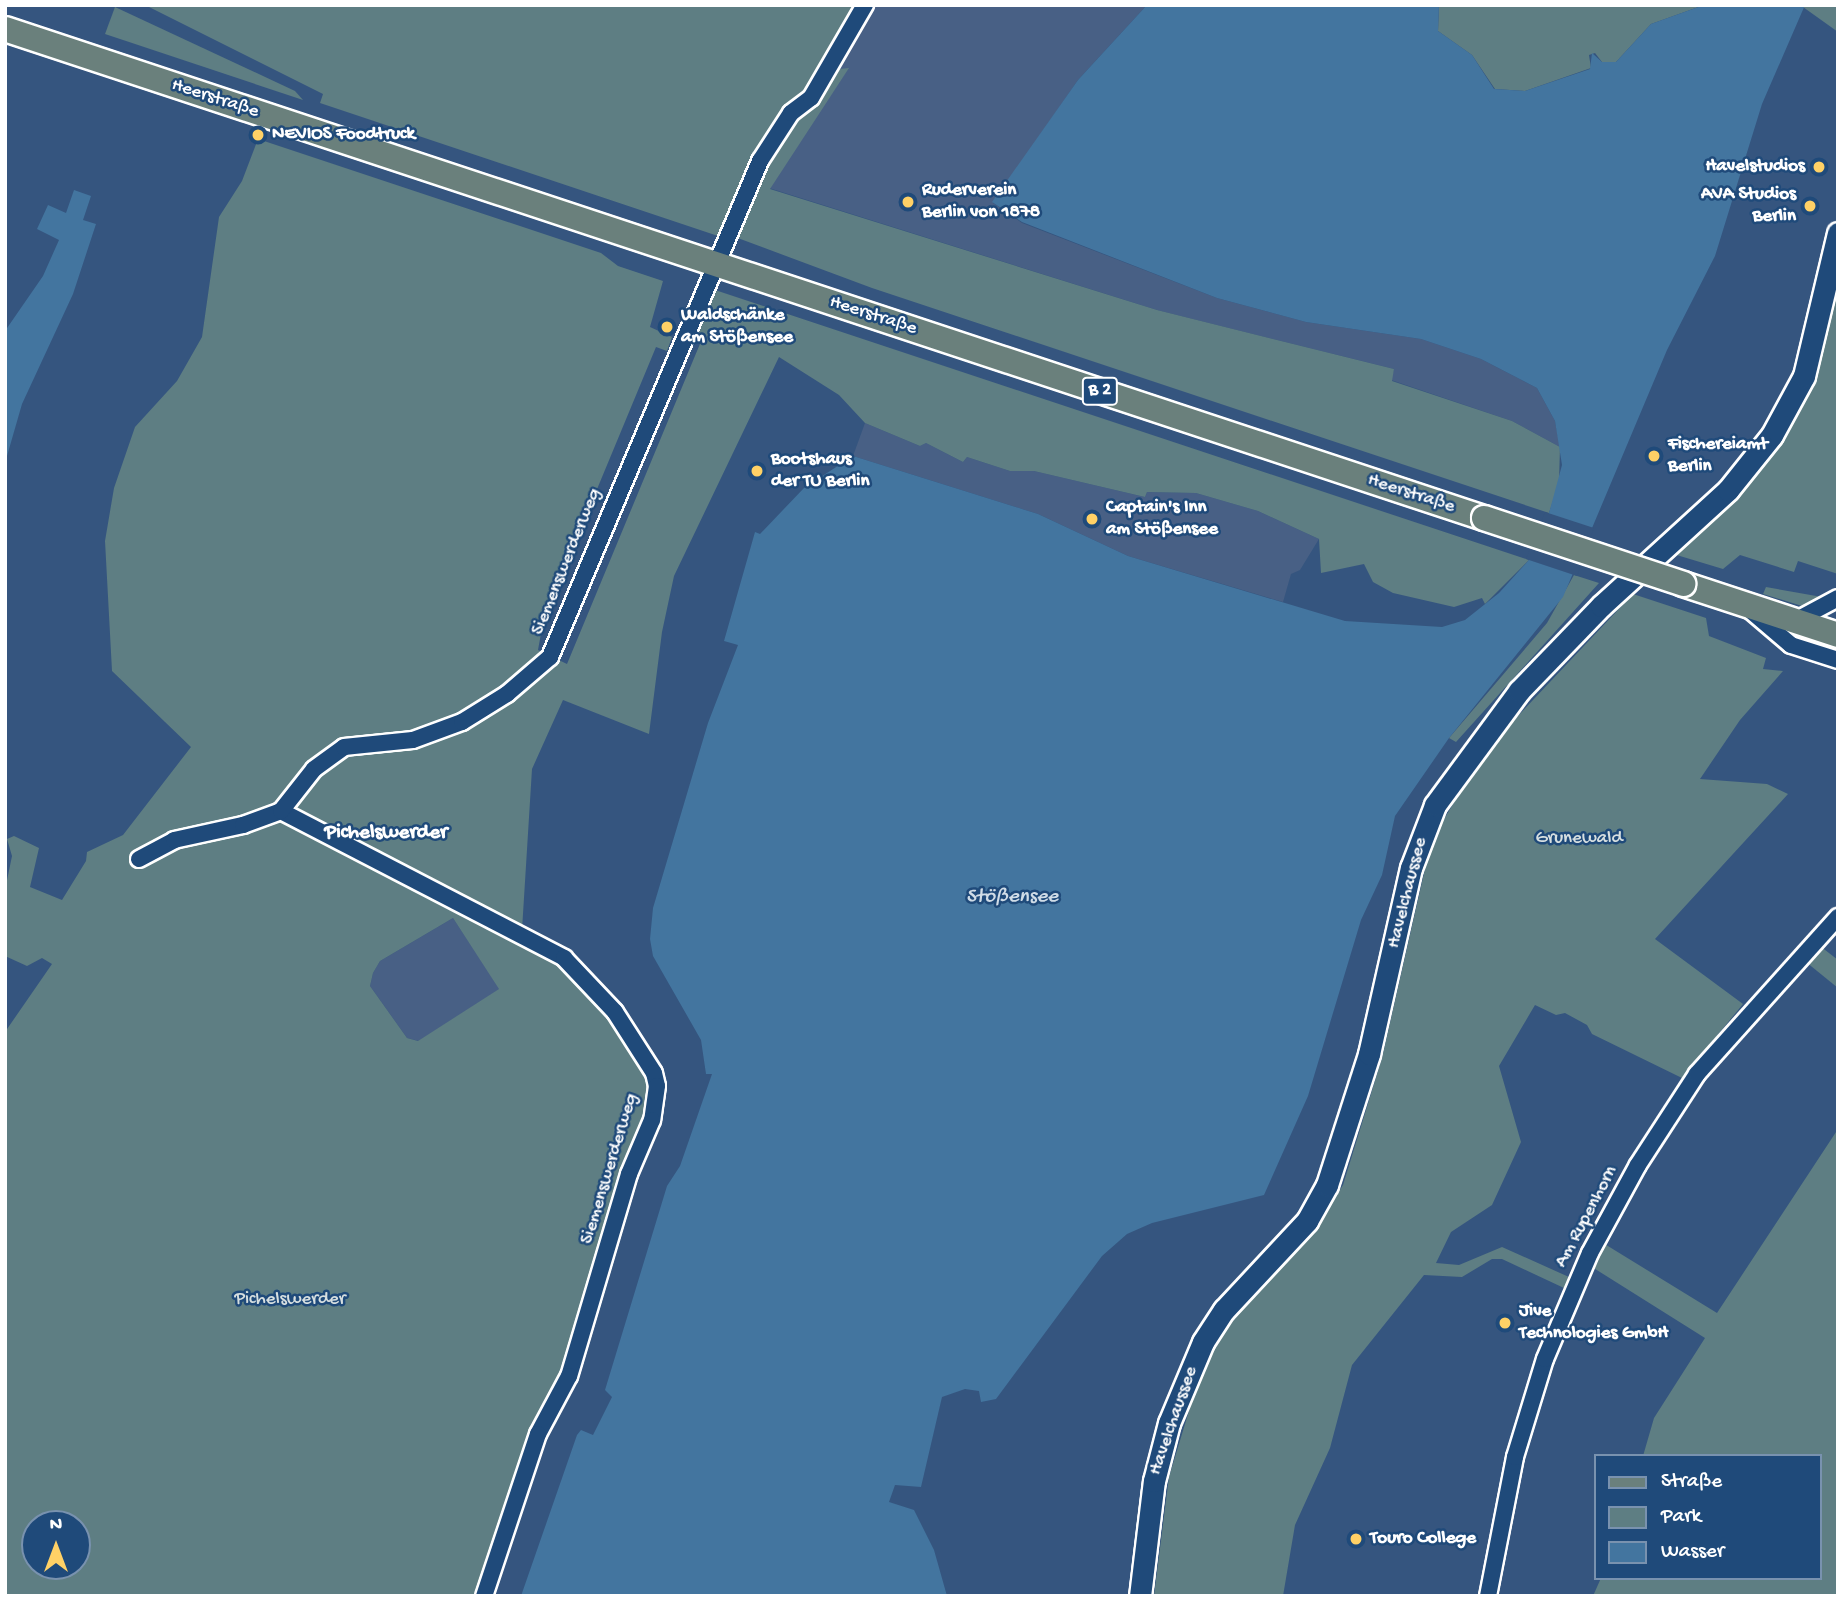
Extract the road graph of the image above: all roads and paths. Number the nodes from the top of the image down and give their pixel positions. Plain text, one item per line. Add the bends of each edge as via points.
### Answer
1 (865, 5) edge
2 (5, 29) edge
3 (1838, 233) edge
4 (716, 264) junction
5 (1838, 598) edge
6 (1741, 603) junction
7 (1795, 621) junction
8 (1838, 635) edge
9 (1838, 660) edge
10 (281, 811) junction
11 (139, 859) dead end
12 (1838, 916) edge
13 (484, 1596) edge
14 (1140, 1596) edge
15 (1488, 1596) edge

1 - 4 street, Siemenswerderweg via 811,98 791,113 774,136
2 - 4 main road, Heerstraße / B 2
3 - 14 street, Havelchaussee via 1804,376 1772,435 1728,490 1601,606 1519,691 1435,805 1412,868 1369,1054 1327,1185 1307,1221 1224,1310 1203,1342 1178,1400 1154,1481
4 - 6 main road, Heerstraße / B 2, bridge
4 - 10 street, Siemenswerderweg via 551,657 507,694 462,722 412,740 344,747 314,769
5 - 7 street
6 - 7 main road, Heerstraße / B 2
6 - 9 street, Heerstraße via 1791,645
7 - 8 main road, Heerstraße / B 2
10 - 11 street via 174,841
10 - 13 street, Siemenswerderweg via 564,958 615,1012 654,1073 657,1086 652,1120 629,1174 569,1376 538,1434
12 - 15 street, Am Rupenhorn via 1697,1074 1638,1165 1590,1253 1545,1359 1519,1443

